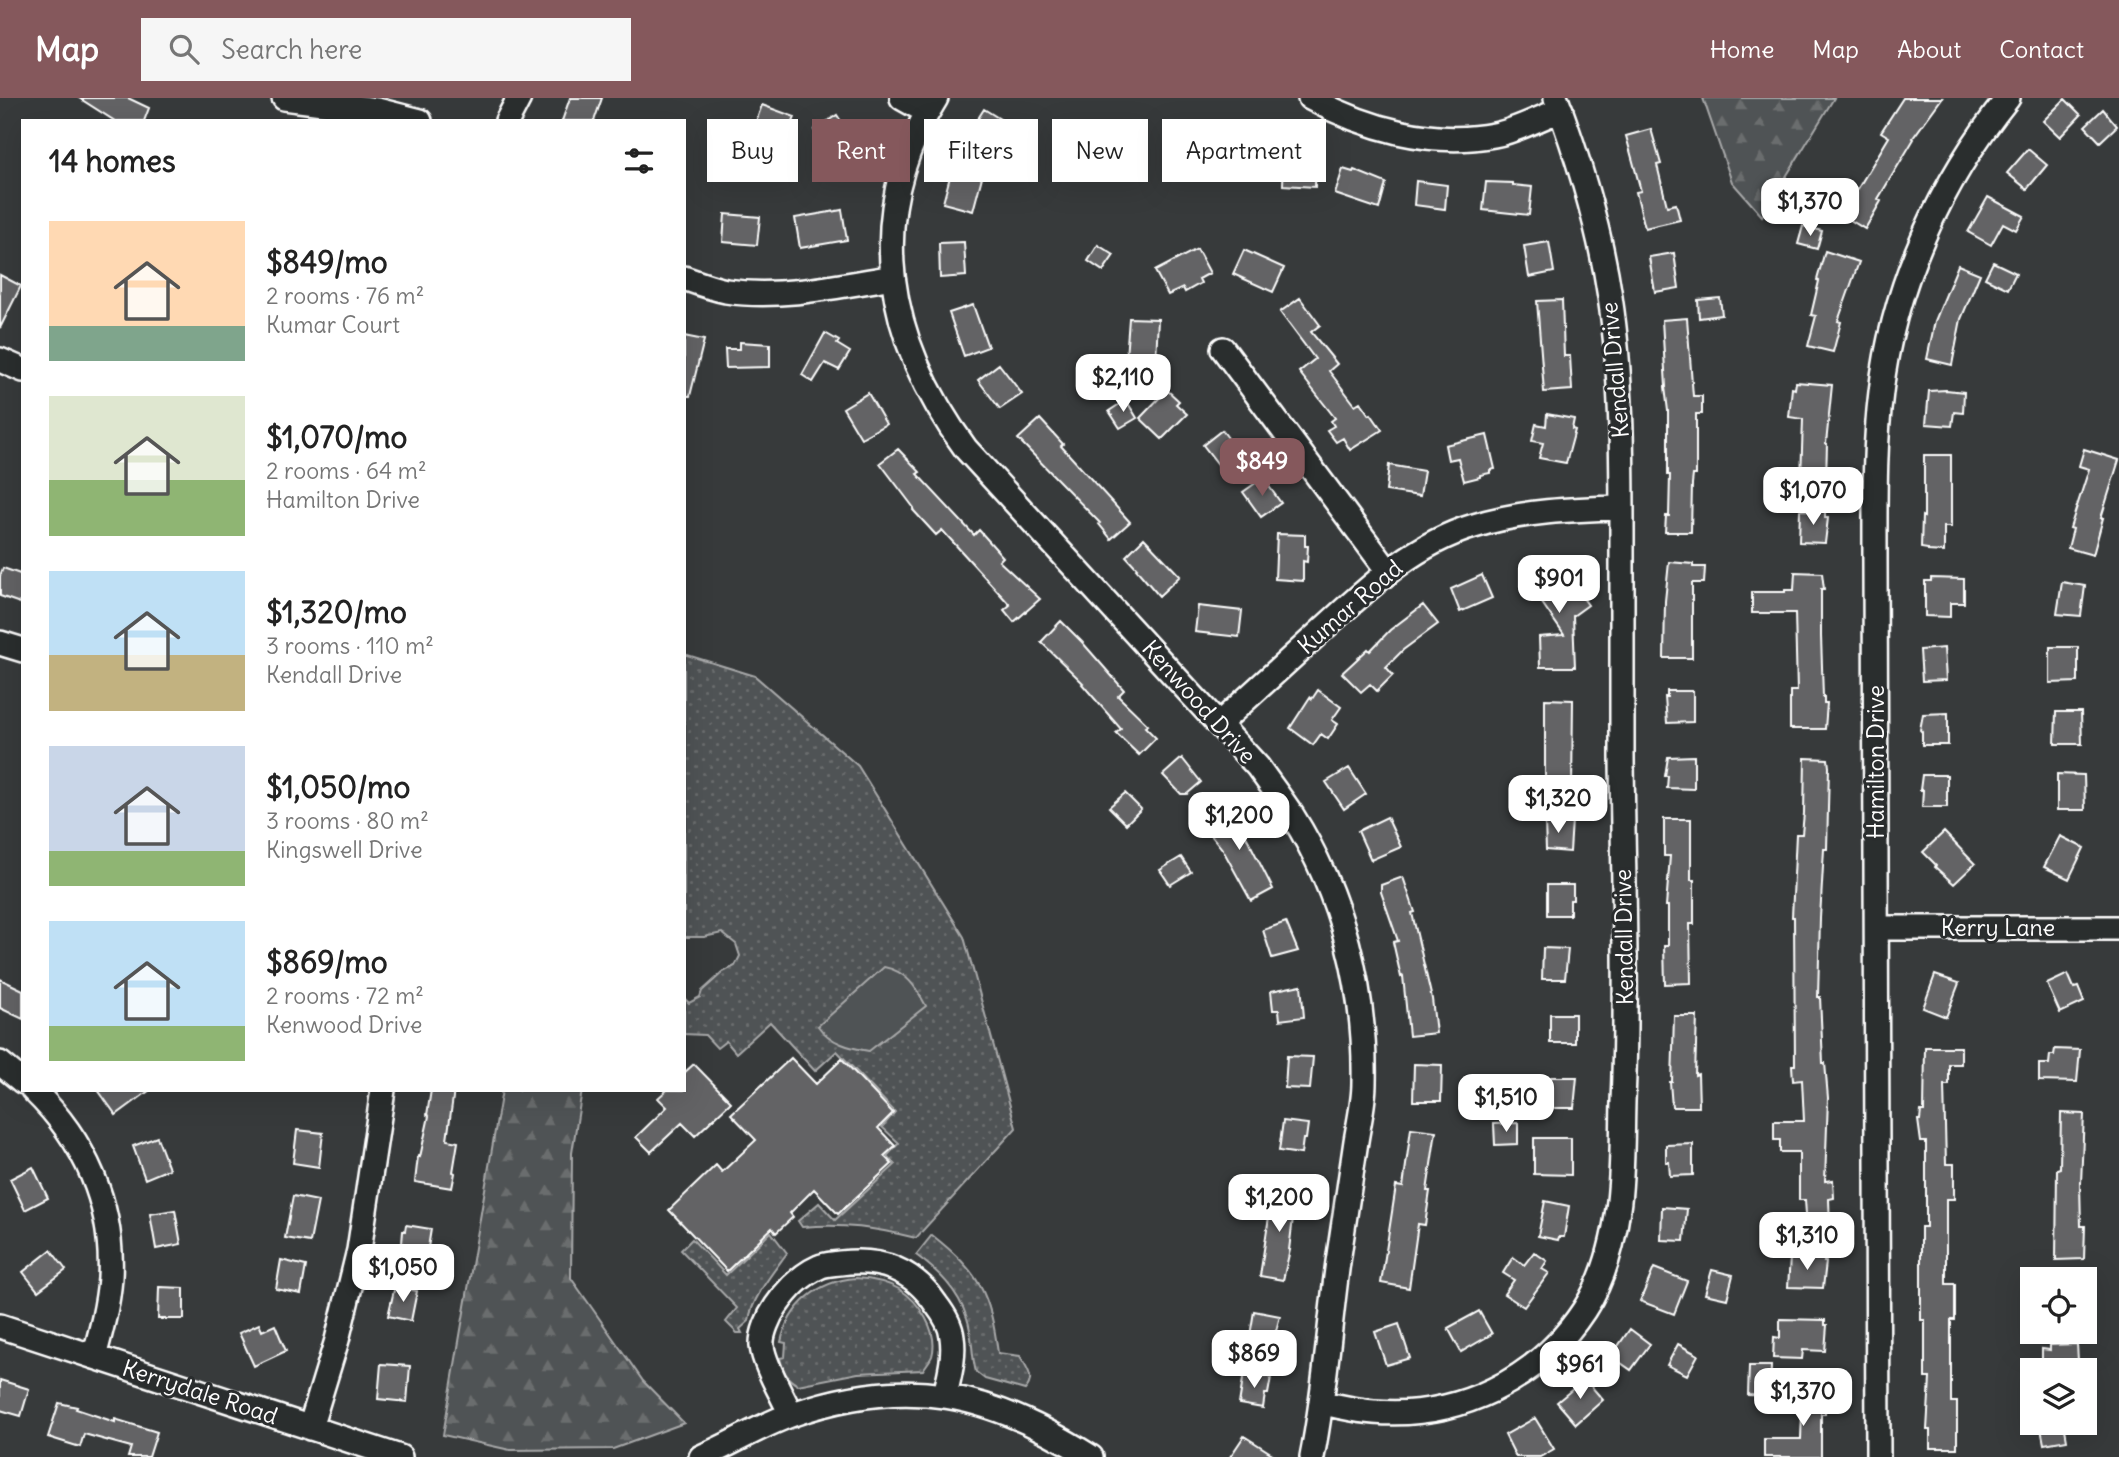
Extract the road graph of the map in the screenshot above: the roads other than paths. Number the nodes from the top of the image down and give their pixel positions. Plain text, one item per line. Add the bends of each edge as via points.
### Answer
1 (284, 98) edge
2 (519, 98) edge
3 (902, 98) edge
4 (1310, 98) edge
5 (2008, 98) edge
6 (1558, 104) edge
7 (931, 105) edge
8 (412, 119) edge
9 (508, 119) edge
10 (892, 277) junction
11 (686, 279) edge
12 (1223, 349) dead end
13 (0, 360) edge
14 (21, 369) edge
15 (1622, 508) junction
16 (1388, 571) junction
17 (0, 643) edge
18 (21, 649) edge
19 (1220, 723) junction
20 (1877, 928) junction
21 (2119, 928) edge
22 (0, 1063) edge
23 (21, 1080) edge
24 (35, 1092) edge
25 (383, 1092) edge
26 (0, 1326) edge
27 (94, 1357) junction
28 (945, 1395) junction
29 (1321, 1403) junction
30 (791, 1415) junction
31 (310, 1428) junction
32 (400, 1457) edge
33 (701, 1457) edge
34 (1091, 1457) edge
35 (1312, 1457) edge
36 (1878, 1457) edge

1 - 8 street
2 - 9 street
3 - 7 street
4 - 6 street via 1379,128 1459,138 1495,135
5 - 20 street, Hamilton Drive via 1967,154 1919,247 1890,337 1881,389 1875,481
6 - 15 street, Kendall Drive via 1582,171 1610,299 1619,377
7 - 10 street, Kenwood Drive via 911,146 900,184 890,254
10 - 11 street via 765,293 725,290
10 - 19 street, Kenwood Drive via 909,346 947,424
12 - 16 street
13 - 14 street
15 - 16 street, Kumar Road via 1529,514 1475,525 1415,552
15 - 29 street, Kendall Drive via 1625,1048 1619,1204 1603,1274 1562,1340 1500,1388 1466,1401 1410,1412 1375,1412
16 - 19 street, Kumar Road
17 - 18 street
19 - 29 street, Kenwood Drive via 1258,767 1316,858 1334,901 1358,992 1364,1086
20 - 21 street, Kerry Lane
20 - 36 street, Hamilton Drive
22 - 23 street
24 - 27 street via 76,1141 102,1203 110,1277
25 - 31 street via 359,1250
26 - 27 street, Kerrydale Road
27 - 31 street, Kerrydale Road
28 - 30 street via 861,1396
28 - 30 street via 953,1359 952,1336 928,1291 907,1274 877,1262 820,1266 796,1282 771,1315 762,1347
28 - 34 street via 1017,1416
29 - 35 street, Kenwood Drive
30 - 33 street
31 - 32 street, Kerrydale Road

